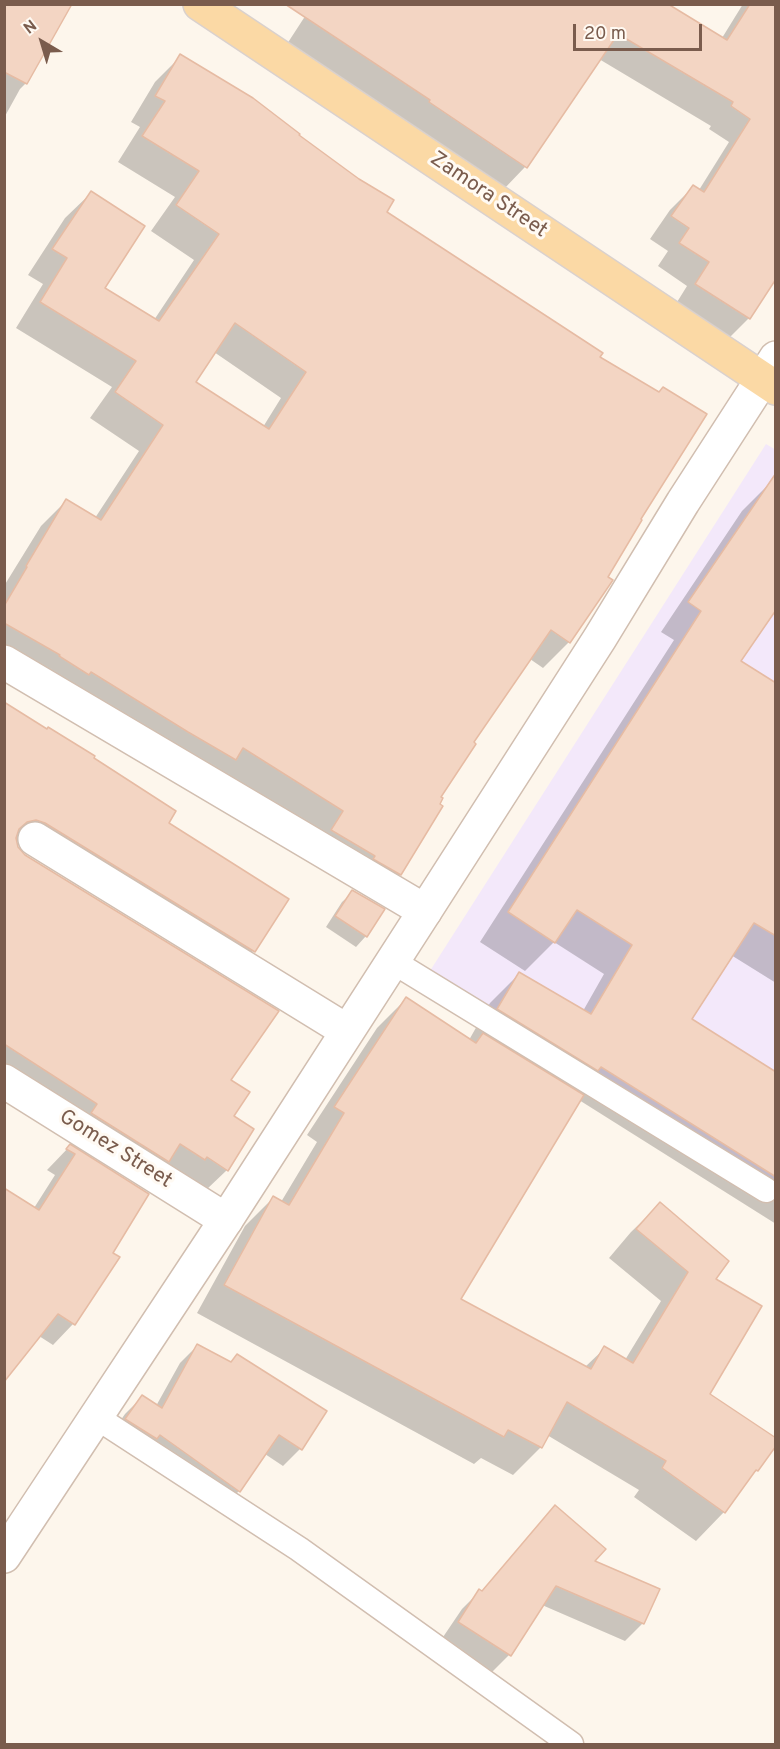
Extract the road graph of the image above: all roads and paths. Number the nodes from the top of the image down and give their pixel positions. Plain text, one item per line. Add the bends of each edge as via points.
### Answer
1 (200, 4) edge
2 (771, 375) edge
3 (4, 662) edge
4 (35, 839) dead end
5 (425, 911) junction
6 (392, 961) junction
7 (347, 1031) junction
8 (4, 1080) edge
9 (766, 1190) dead end
10 (226, 1220) junction
11 (96, 1417) junction
12 (4, 1556) edge
13 (571, 1744) edge

1 - 2 main road, Zamora Street
2 - 5 street via 683,502
3 - 5 street
4 - 7 street
5 - 6 street
6 - 7 street
6 - 9 lane
7 - 10 street
8 - 10 street, Gomez Street
10 - 11 street
11 - 12 street
11 - 13 lane via 299,1549

